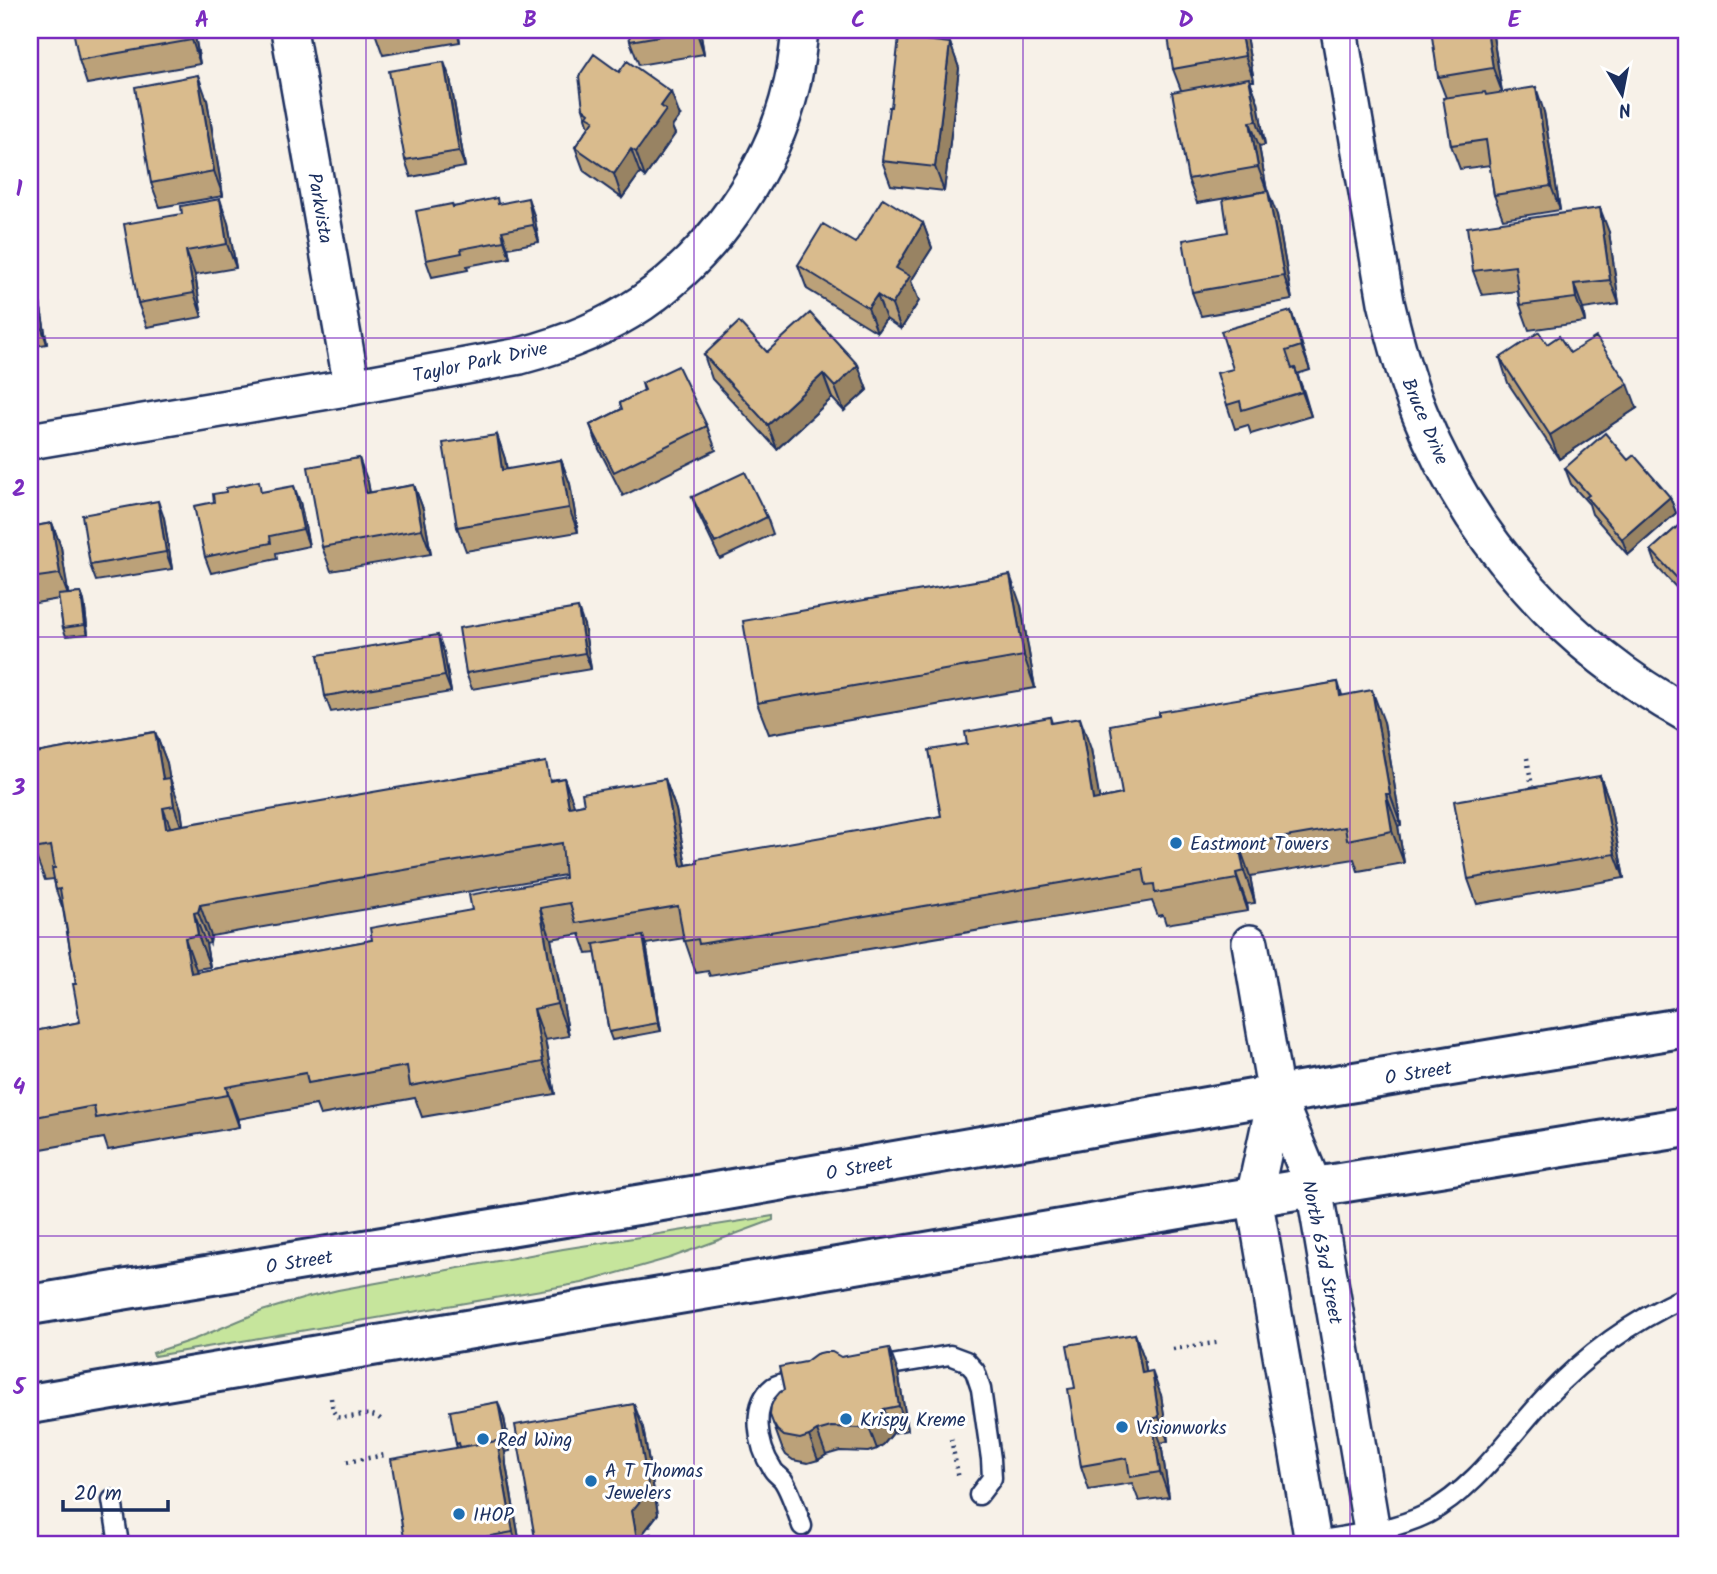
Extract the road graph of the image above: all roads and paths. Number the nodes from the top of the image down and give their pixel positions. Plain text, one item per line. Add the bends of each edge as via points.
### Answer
1 (289, 30) edge
2 (800, 30) edge
3 (1339, 30) edge
4 (352, 387) junction
5 (30, 441) edge
6 (1687, 714) edge
7 (1527, 758) dead end
8 (1533, 795) edge
9 (1251, 943) dead end
10 (1687, 1027) edge
11 (1276, 1095) junction
12 (1687, 1127) edge
13 (1314, 1187) junction
14 (1254, 1197) junction
15 (1687, 1296) edge
16 (30, 1306) edge
17 (1221, 1342) dead end
18 (1173, 1349) dead end
19 (860, 1370) edge
20 (821, 1376) edge
21 (331, 1398) dead end
22 (30, 1404) edge
23 (382, 1421) dead end
24 (951, 1438) dead end
25 (385, 1455) dead end
26 (347, 1462) dead end
27 (961, 1486) dead end
28 (979, 1495) dead end
29 (112, 1500) dead end
30 (649, 1526) dead end
31 (802, 1526) dead end
32 (1372, 1531) junction
33 (1305, 1543) edge
34 (119, 1544) edge
35 (652, 1544) edge

1 - 4 street, Parkvista
2 - 4 street, Taylor Park Drive via 791,89 762,163 720,230 664,286 618,317 546,349
3 - 6 street, Bruce Drive via 1395,341 1436,450 1474,518 1512,571 1557,620 1628,677
4 - 5 street, Taylor Park Drive
7 - 8 path
9 - 11 street
10 - 11 main road, O Street
11 - 13 street, North 63rd Street
11 - 14 street
11 - 16 main road, O Street
12 - 13 main road
13 - 14 main road
13 - 32 street, North 63rd Street
14 - 22 main road
14 - 33 street
15 - 32 lane via 1641,1319 1579,1365 1455,1496 1426,1514
17 - 18 path
19 - 28 lane via 950,1355 967,1361 981,1389 991,1459 992,1478
20 - 31 lane via 782,1382 765,1396 759,1412 762,1447
21 - 23 path via 337,1417 372,1414
24 - 27 path
25 - 26 path
29 - 34 lane
30 - 35 path
32 - 33 lane

